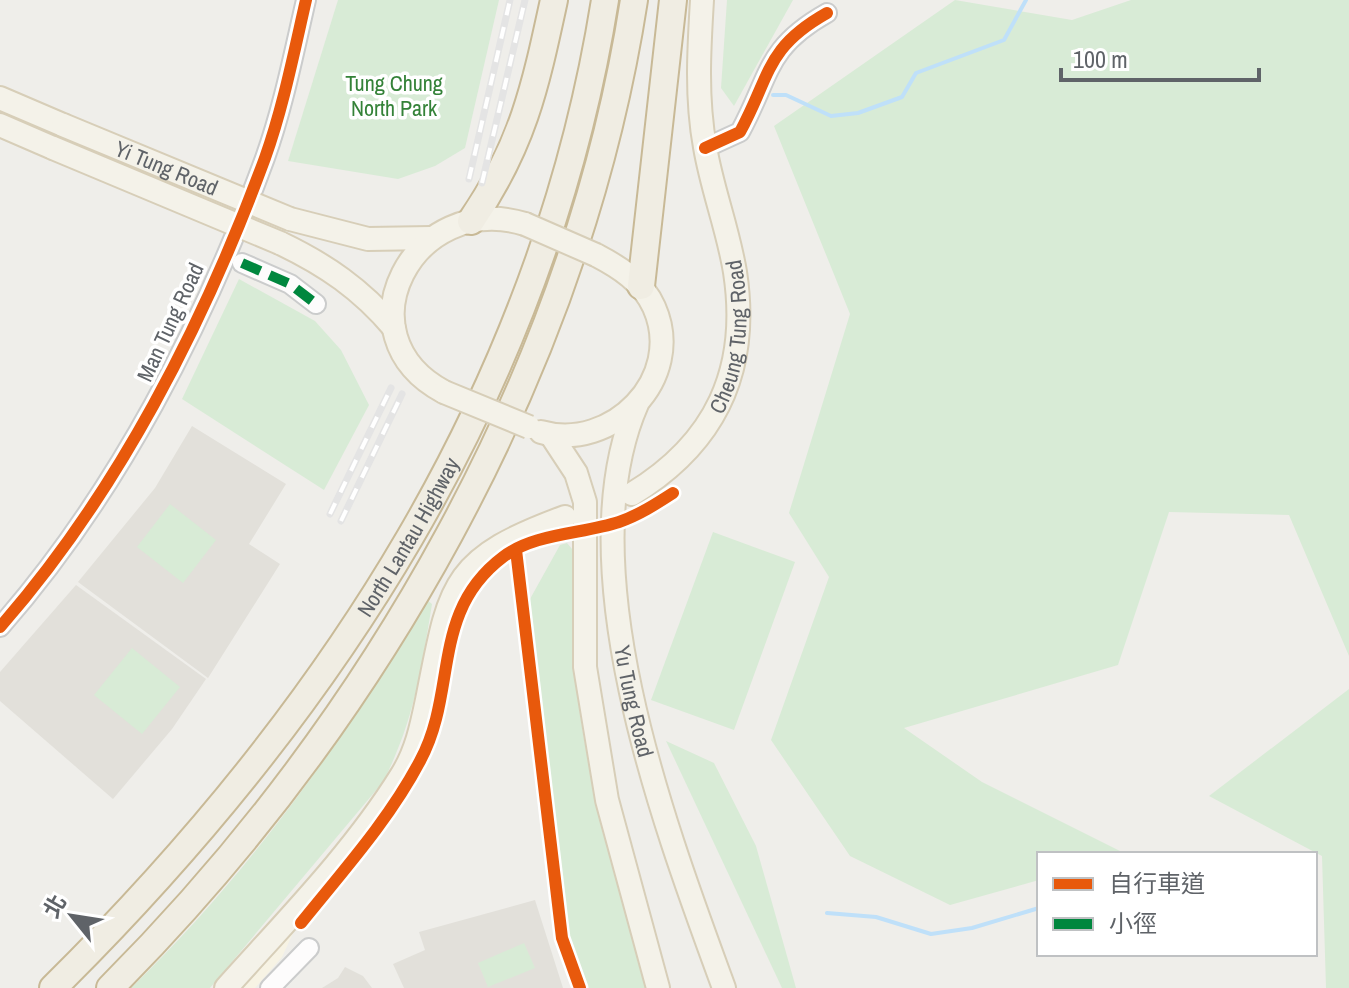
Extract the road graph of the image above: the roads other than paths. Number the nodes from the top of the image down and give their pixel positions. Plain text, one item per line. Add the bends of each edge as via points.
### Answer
1 (306, 0) edge
2 (554, 0) edge
3 (605, 0) edge
4 (634, 0) edge
5 (673, 0) edge
6 (702, 0) edge
7 (827, 13) dead end
8 (0, 98) edge
9 (0, 125) edge
10 (705, 148) junction
11 (471, 221) junction
12 (431, 238) junction
13 (242, 263) dead end
14 (641, 286) junction
15 (316, 304) dead end
16 (394, 328) junction
17 (637, 404) junction
18 (551, 435) junction
19 (632, 494) dead end
20 (565, 517) dead end
21 (0, 627) edge
22 (309, 948) dead end
23 (53, 988) edge
24 (110, 988) edge
25 (226, 988) edge
26 (270, 988) edge
27 (658, 988) edge
28 (724, 988) edge

1 - 21 street, Man Tung Road via 265,157 186,336 114,475
2 - 11 highway via 527,117 503,172
3 - 23 highway, North Lantau Highway via 579,131 536,272 483,401 410,539 315,688 248,776
4 - 24 highway, North Lantau Highway via 610,126 567,268 524,377 436,555 347,701 275,802
5 - 14 highway
6 - 10 main road, Cheung Tung Road via 699,91
7 - 10 street via 790,36 774,56 740,132
8 - 12 main road, Yi Tung Road, bridge via 290,219 368,239
9 - 16 main road, Yi Tung Road, bridge via 319,261 349,281
10 - 19 main road, Cheung Tung Road via 735,269 736,358 702,435 681,460
11 - 12 main road
11 - 14 main road, bridge via 525,224 596,255
12 - 16 main road via 399,279
13 - 15 street via 290,284
14 - 17 main road via 656,310 660,344 653,376
16 - 18 main road, bridge via 409,363 425,381
17 - 18 main road via 617,422 592,433
17 - 28 main road, Yu Tung Road via 620,448 613,489 617,597 627,668 684,877
18 - 27 main road, Yu Tung Road via 576,473 585,502 585,667 607,800
20 - 25 main road via 493,548 461,580 443,618 421,731 400,777 306,899
22 - 26 street

